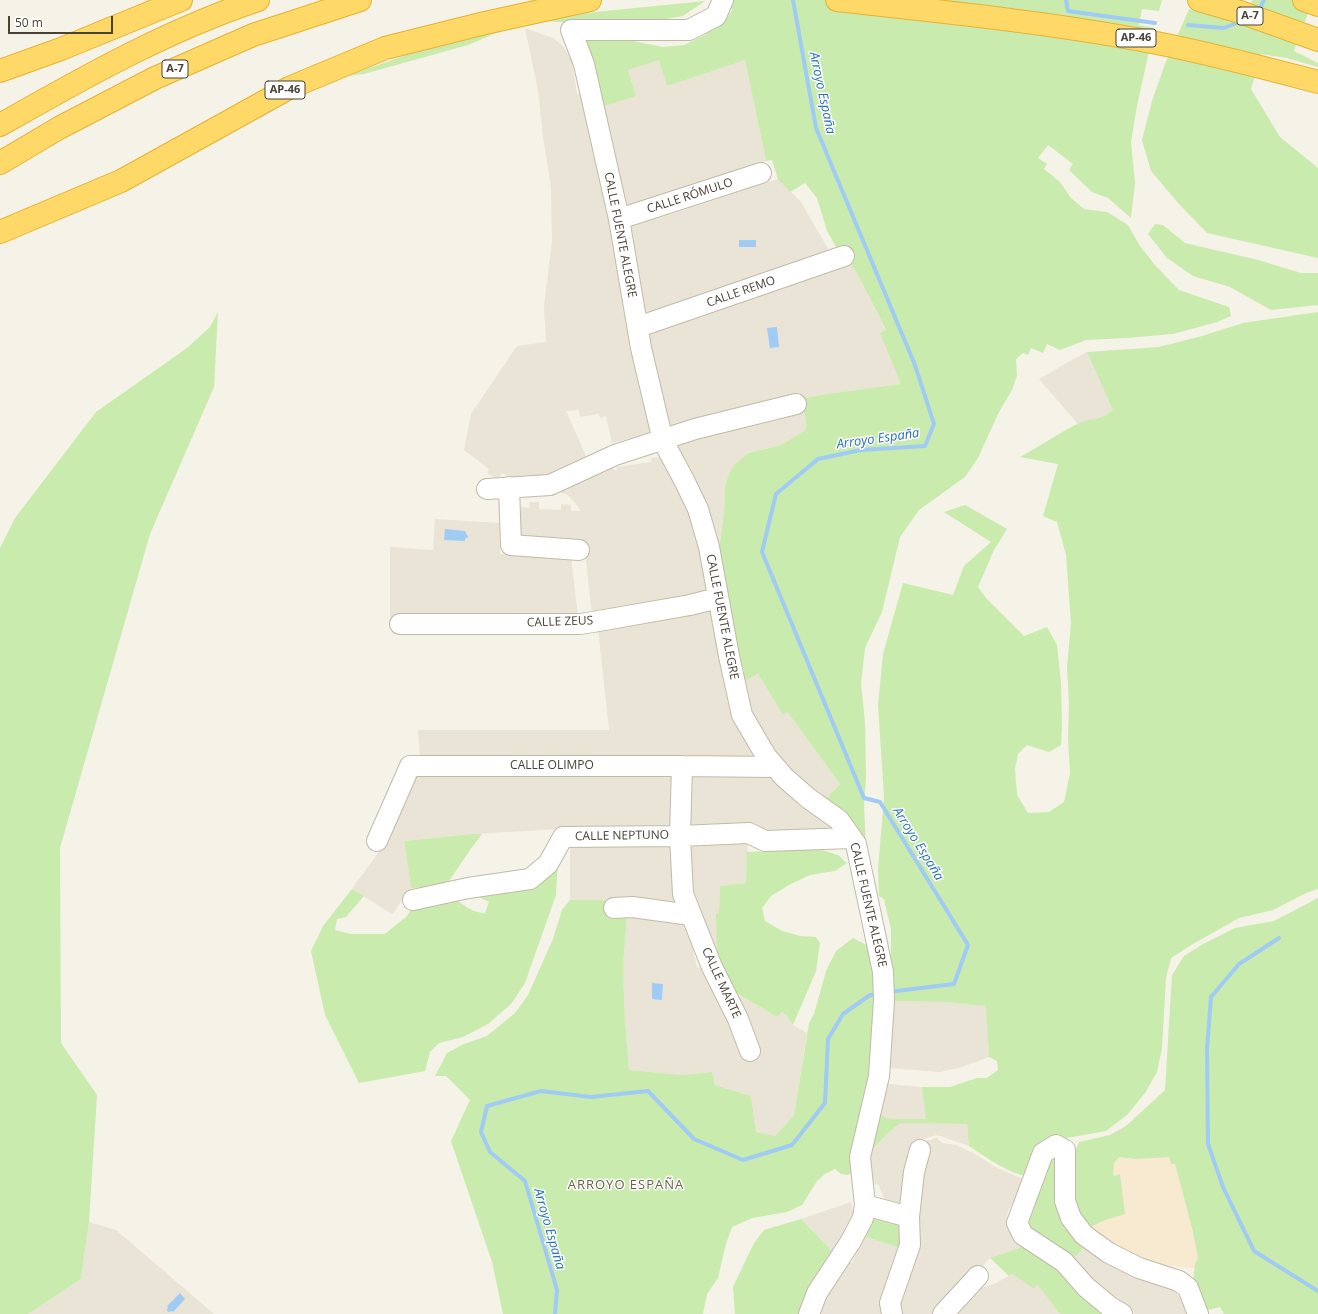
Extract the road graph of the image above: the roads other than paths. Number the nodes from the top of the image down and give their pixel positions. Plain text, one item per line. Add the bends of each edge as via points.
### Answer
1 (181, 0) edge
2 (258, 0) edge
3 (360, 0) edge
4 (590, 0) edge
5 (723, 0) edge
6 (836, 0) edge
7 (1199, 0) edge
8 (1309, 37) edge
9 (0, 71) edge
10 (1318, 82) edge
11 (0, 125) edge
12 (0, 163) edge
13 (761, 173) dead end
14 (619, 219) junction
15 (0, 232) edge
16 (844, 256) dead end
17 (638, 327) junction
18 (796, 404) dead end
19 (662, 441) junction
20 (509, 487) junction
21 (487, 489) dead end
22 (579, 550) dead end
23 (718, 598) junction
24 (400, 624) dead end
25 (682, 766) junction
26 (775, 767) junction
27 (680, 836) junction
28 (852, 838) junction
29 (377, 841) dead end
30 (413, 900) dead end
31 (614, 908) dead end
32 (691, 915) junction
33 (750, 1051) dead end
34 (920, 1150) dead end
35 (865, 1205) junction
36 (909, 1217) junction
37 (978, 1276) dead end
38 (809, 1314) edge
39 (892, 1314) edge
40 (943, 1314) edge
41 (1122, 1314) edge
42 (1198, 1314) edge

1 - 9 highway
2 - 11 highway via 169,35 94,72
3 - 12 highway, A-7 via 253,36 155,78 59,128
4 - 15 highway, AP-46 via 385,48 289,88 121,181
5 - 14 street, CALLE FUENTE ALEGRE via 716,16 689,30 571,30 584,64
6 - 10 highway, AP-46 via 1012,20 1136,39
7 - 8 highway, A-7
13 - 14 street, CALLE RÓMULO
14 - 17 street, CALLE FUENTE ALEGRE
16 - 17 street, CALLE REMO
17 - 19 street, CALLE FUENTE ALEGRE
18 - 19 street via 695,429
19 - 20 street via 615,455 550,485
19 - 23 street, CALLE FUENTE ALEGRE via 698,509 709,547
20 - 21 street
20 - 22 street via 510,546
23 - 24 street, CALLE ZEUS via 593,622
23 - 26 street, CALLE FUENTE ALEGRE via 742,716
25 - 26 street, CALLE OLIMPO
25 - 27 street, CALLE MARTE
25 - 29 street, CALLE OLIMPO via 410,766
26 - 28 street, CALLE FUENTE ALEGRE via 808,798 839,820
27 - 28 street, CALLE NEPTUNO via 749,833 765,841
27 - 30 street, CALLE NEPTUNO via 563,837 548,864 530,879 468,888
27 - 32 street, CALLE MARTE via 683,894
28 - 35 street, CALLE FUENTE ALEGRE via 856,844 883,972 884,1000 879,1076 860,1157
31 - 32 street via 632,907
32 - 33 street, CALLE MARTE
34 - 36 street via 914,1172
35 - 36 street
35 - 38 street, CALLE FUENTE ALEGRE via 863,1218 817,1293
36 - 39 street via 910,1245 890,1303
37 - 40 street
41 - 42 street via 1086,1287 1064,1262 1022,1234 1017,1223 1043,1153 1056,1145 1065,1150 1065,1201 1071,1218 1084,1235 1110,1253 1139,1268 1179,1281 1188,1288

